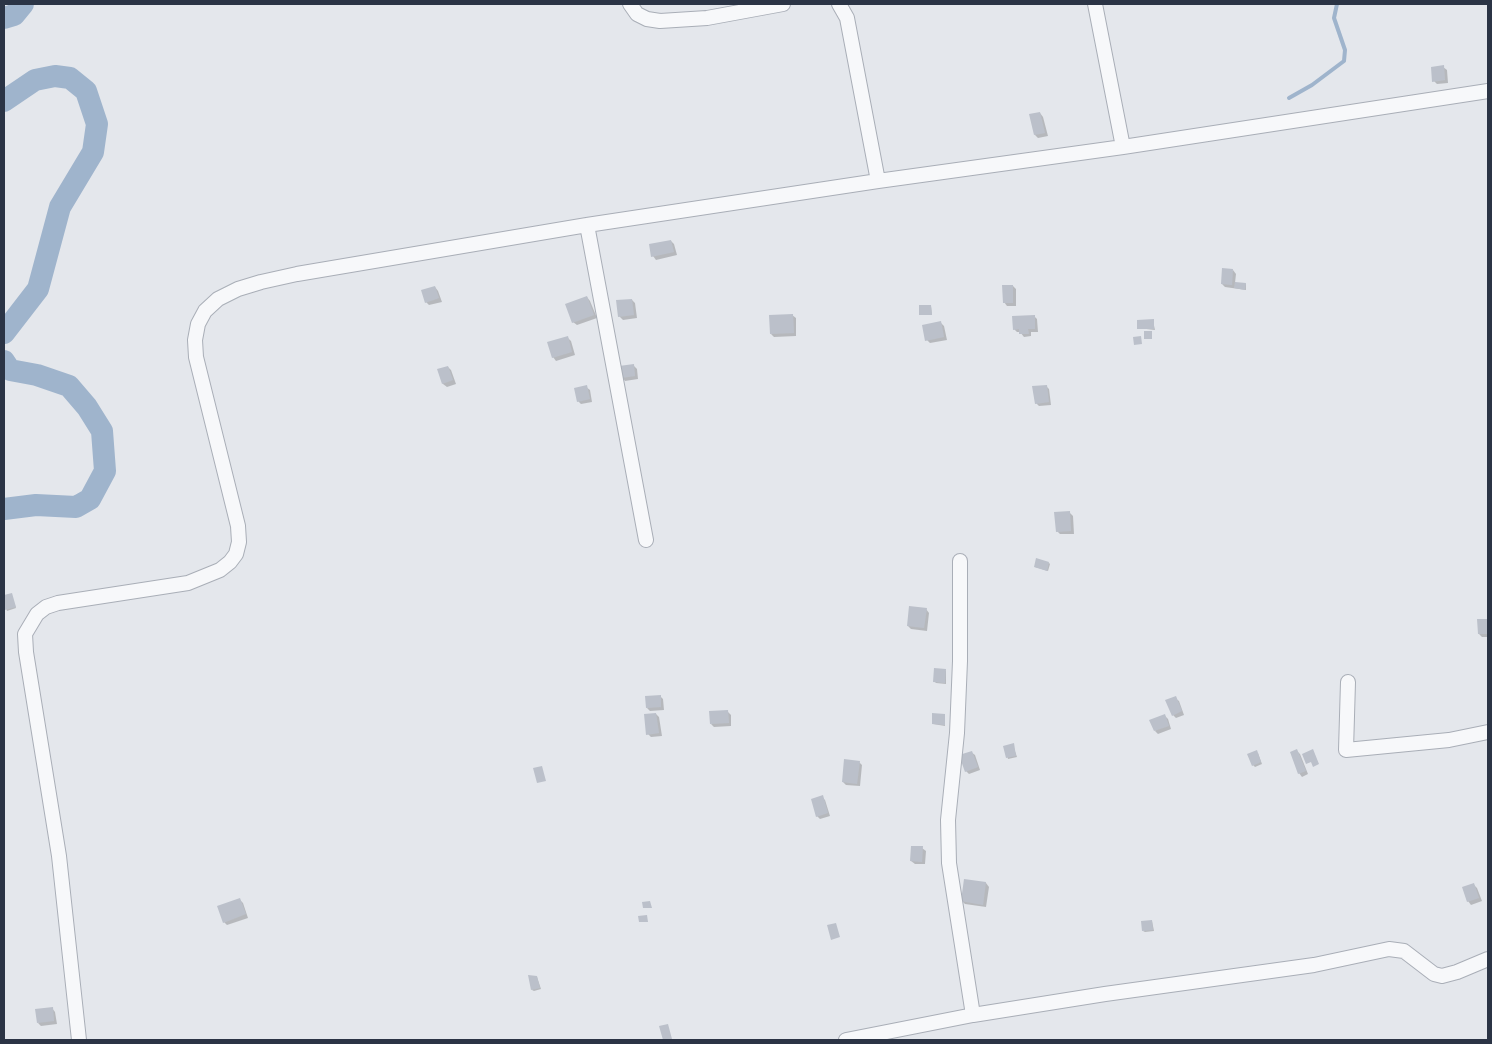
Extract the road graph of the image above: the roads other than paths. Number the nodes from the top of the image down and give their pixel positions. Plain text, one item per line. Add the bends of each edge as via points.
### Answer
1 (630, 4) edge
2 (783, 4) edge
3 (839, 4) edge
4 (1095, 4) edge
5 (1488, 92) edge
6 (1123, 147) junction
7 (878, 181) junction
8 (588, 225) junction
9 (646, 540) dead end
10 (960, 562) dead end
11 (1348, 682) dead end
12 (1488, 732) edge
13 (1488, 959) edge
14 (973, 1015) junction
15 (78, 1040) edge
16 (846, 1040) edge

1 - 2 street via 637,14 660,21 707,18
3 - 7 street via 847,18
4 - 6 street
5 - 6 street
6 - 7 street
7 - 8 street
8 - 9 street
8 - 15 street via 261,282 218,299 205,311 198,324 196,357 238,526 236,554 220,570 188,584 46,607 37,614 25,634 59,856
10 - 14 street via 960,661 948,820 949,863
11 - 12 street via 1346,750 1449,740
13 - 14 street via 1442,976 1434,974 1404,951 1389,950 1314,965
14 - 16 street

